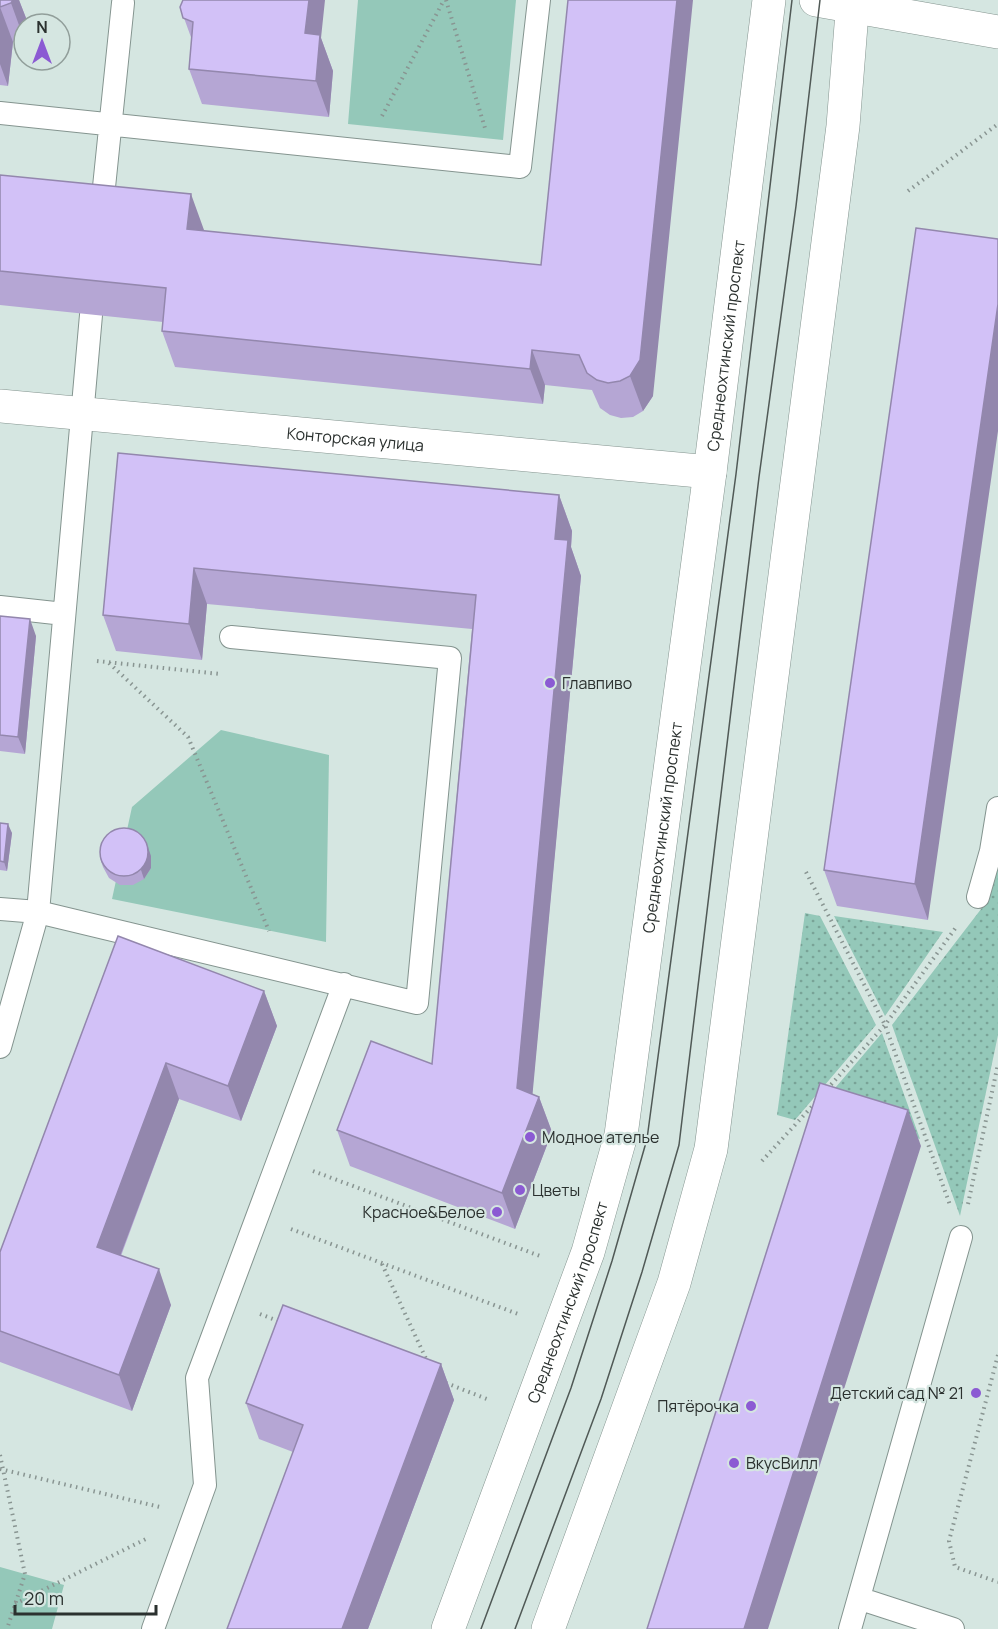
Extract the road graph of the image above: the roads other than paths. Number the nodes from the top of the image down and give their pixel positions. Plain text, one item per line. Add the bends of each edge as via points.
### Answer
1 (539, 0) edge
2 (769, 0) edge
3 (816, 0) edge
4 (123, 3) dead end
5 (853, 3) edge
6 (998, 32) edge
7 (0, 113) edge
8 (110, 125) junction
9 (101, 220) edge
10 (91, 315) edge
11 (0, 406) edge
12 (81, 414) junction
13 (710, 472) junction
14 (0, 608) edge
15 (64, 614) junction
16 (231, 637) road end
17 (998, 808) edge
18 (995, 852) edge
19 (978, 897) road end
20 (0, 909) edge
21 (38, 912) junction
22 (344, 984) junction
23 (0, 1047) edge
24 (961, 1237) road end
25 (861, 1599) junction
26 (153, 1629) edge
27 (448, 1629) edge
28 (548, 1629) edge
29 (850, 1629) edge
30 (953, 1629) edge

1 - 8 lane via 520,167
2 - 13 main road, Среднеохтинский проспект
3 - 5 main road
4 - 8 lane
5 - 6 main road
5 - 28 main road via 843,126 711,1149 674,1283
7 - 8 lane
8 - 9 lane
10 - 12 lane
11 - 12 main road, Конторская улица
12 - 13 main road, Конторская улица
12 - 15 lane
13 - 27 main road, Среднеохтинский проспект via 621,1136 588,1252
14 - 15 lane
15 - 21 lane
16 - 22 lane via 450,658 417,1003
17 - 18 lane
18 - 19 lane
20 - 21 lane
21 - 22 lane
21 - 23 lane
22 - 26 lane via 197,1378 205,1485
24 - 25 lane
25 - 29 lane
25 - 30 lane

